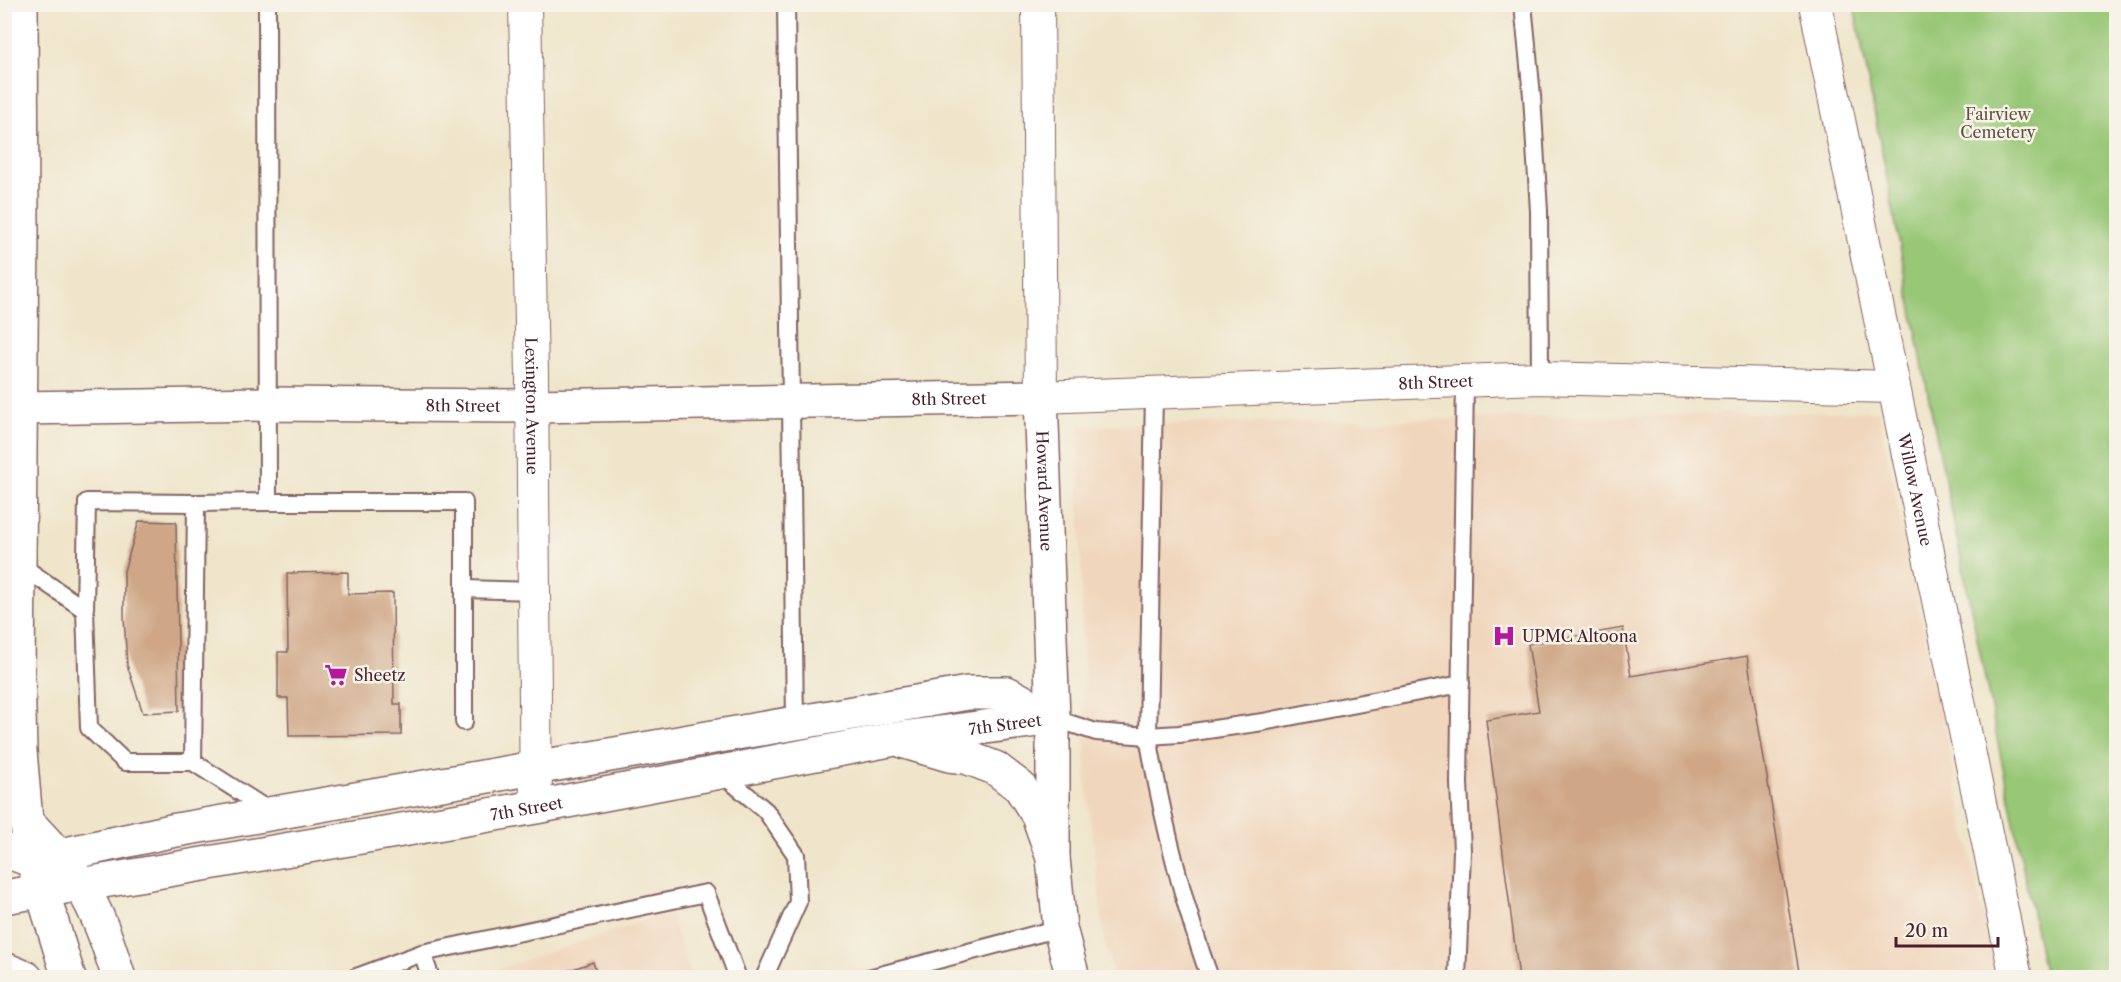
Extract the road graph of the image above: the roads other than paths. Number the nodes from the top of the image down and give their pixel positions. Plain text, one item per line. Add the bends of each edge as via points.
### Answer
1 (21, 4) edge
2 (267, 4) edge
3 (525, 4) edge
4 (786, 4) edge
5 (1038, 4) edge
6 (1523, 4) edge
7 (1815, 4) edge
8 (22, 232) junction
9 (4, 297) edge
10 (1540, 378) junction
11 (1465, 381) junction
12 (1894, 387) junction
13 (1154, 392) junction
14 (1041, 397) junction
15 (792, 401) junction
16 (267, 404) junction
17 (532, 406) junction
18 (13, 409) edge
19 (268, 502) junction
20 (196, 504) junction
21 (19, 564) junction
22 (464, 589) junction
23 (533, 591) junction
24 (85, 610) junction
25 (1461, 684) junction
26 (1053, 718) junction
27 (464, 722) dead end
28 (795, 723) junction
29 (1148, 736) junction
30 (895, 739) junction
31 (193, 762) junction
32 (535, 768) junction
33 (720, 772) junction
34 (536, 807) junction
35 (15, 810) edge
36 (274, 814) junction
37 (1053, 858) junction
38 (35, 864) edge
39 (80, 885) junction
40 (4, 897) edge
41 (1060, 928) junction
42 (423, 953) junction
43 (4, 969) edge
44 (26, 978) edge
45 (69, 978) edge
46 (119, 978) edge
47 (354, 978) edge
48 (431, 978) edge
49 (738, 978) edge
50 (764, 978) edge
51 (869, 978) edge
52 (1073, 978) edge
53 (1210, 978) edge
54 (1457, 978) edge
55 (2016, 978) edge

1 - 8 main road
2 - 16 lane
3 - 17 street, Lexington Avenue
4 - 15 lane
5 - 14 street, Howard Avenue
6 - 10 lane via 1539,210
7 - 12 street, Willow Avenue
8 - 9 main road
8 - 18 main road
10 - 11 street, 8th Street
10 - 12 street, 8th Street
11 - 13 street, 8th Street
11 - 25 lane
12 - 55 street, Willow Avenue
13 - 14 street, 8th Street
13 - 29 lane
14 - 15 main road, 8th Street
14 - 26 main road, Howard Avenue
15 - 17 main road, 8th Street
15 - 28 lane
16 - 17 main road, 8th Street
16 - 18 main road, 8th Street
16 - 19 lane
17 - 23 street, Lexington Avenue
18 - 21 main road
19 - 20 lane
19 - 22 lane via 464,502
20 - 24 lane via 87,502
20 - 31 lane
21 - 24 lane
21 - 35 main road via 20,751
22 - 23 lane
22 - 27 lane
23 - 32 street, Lexington Avenue
24 - 31 lane via 89,728 125,762
25 - 29 lane via 1263,722
25 - 54 lane via 1462,851
26 - 28 main road, 7th Street via 1006,693 968,693
26 - 29 lane via 1096,732
26 - 30 main road, 7th Street
26 - 37 main road, Howard Avenue
28 - 32 main road, 7th Street
29 - 53 lane via 1158,790
30 - 33 main road, 7th Street
30 - 37 main road via 995,768 1020,787 1038,815
31 - 36 lane
32 - 34 street, Lexington Avenue
32 - 36 main road, 7th Street
33 - 34 main road, 7th Street
33 - 50 lane via 766,811 796,855 798,902
34 - 39 main road, 7th Street
35 - 38 main road
36 - 38 main road, 7th Street via 121,841
37 - 41 main road, Howard Avenue
38 - 39 main road
38 - 40 main road, 7th Street
38 - 45 main road
39 - 46 main road via 99,921
41 - 51 lane
41 - 52 main road, Howard Avenue
42 - 47 lane
42 - 48 lane
42 - 49 lane via 706,893
43 - 44 main road

